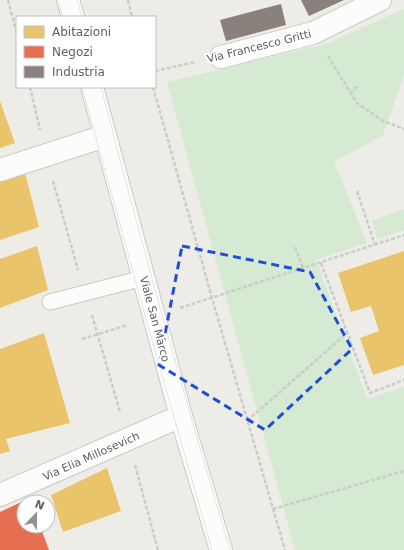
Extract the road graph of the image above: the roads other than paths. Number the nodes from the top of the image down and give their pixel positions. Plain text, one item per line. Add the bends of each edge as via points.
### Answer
1 (68, 0) edge
2 (380, 0) edge
3 (73, 16) edge
4 (221, 57) road end
5 (92, 88) edge
6 (105, 136) junction
7 (0, 170) edge
8 (143, 278) junction
9 (50, 302) dead end
10 (181, 416) junction
11 (0, 495) edge
12 (221, 550) edge

1 - 3 street
2 - 4 street, Via Francesco Gritti via 313,33
5 - 6 street, Viale San Marco
6 - 7 street
6 - 8 street, Viale San Marco
8 - 9 lane
8 - 10 street, Viale San Marco
10 - 11 street, Via Elia Millosevich
10 - 12 street, Viale San Marco

